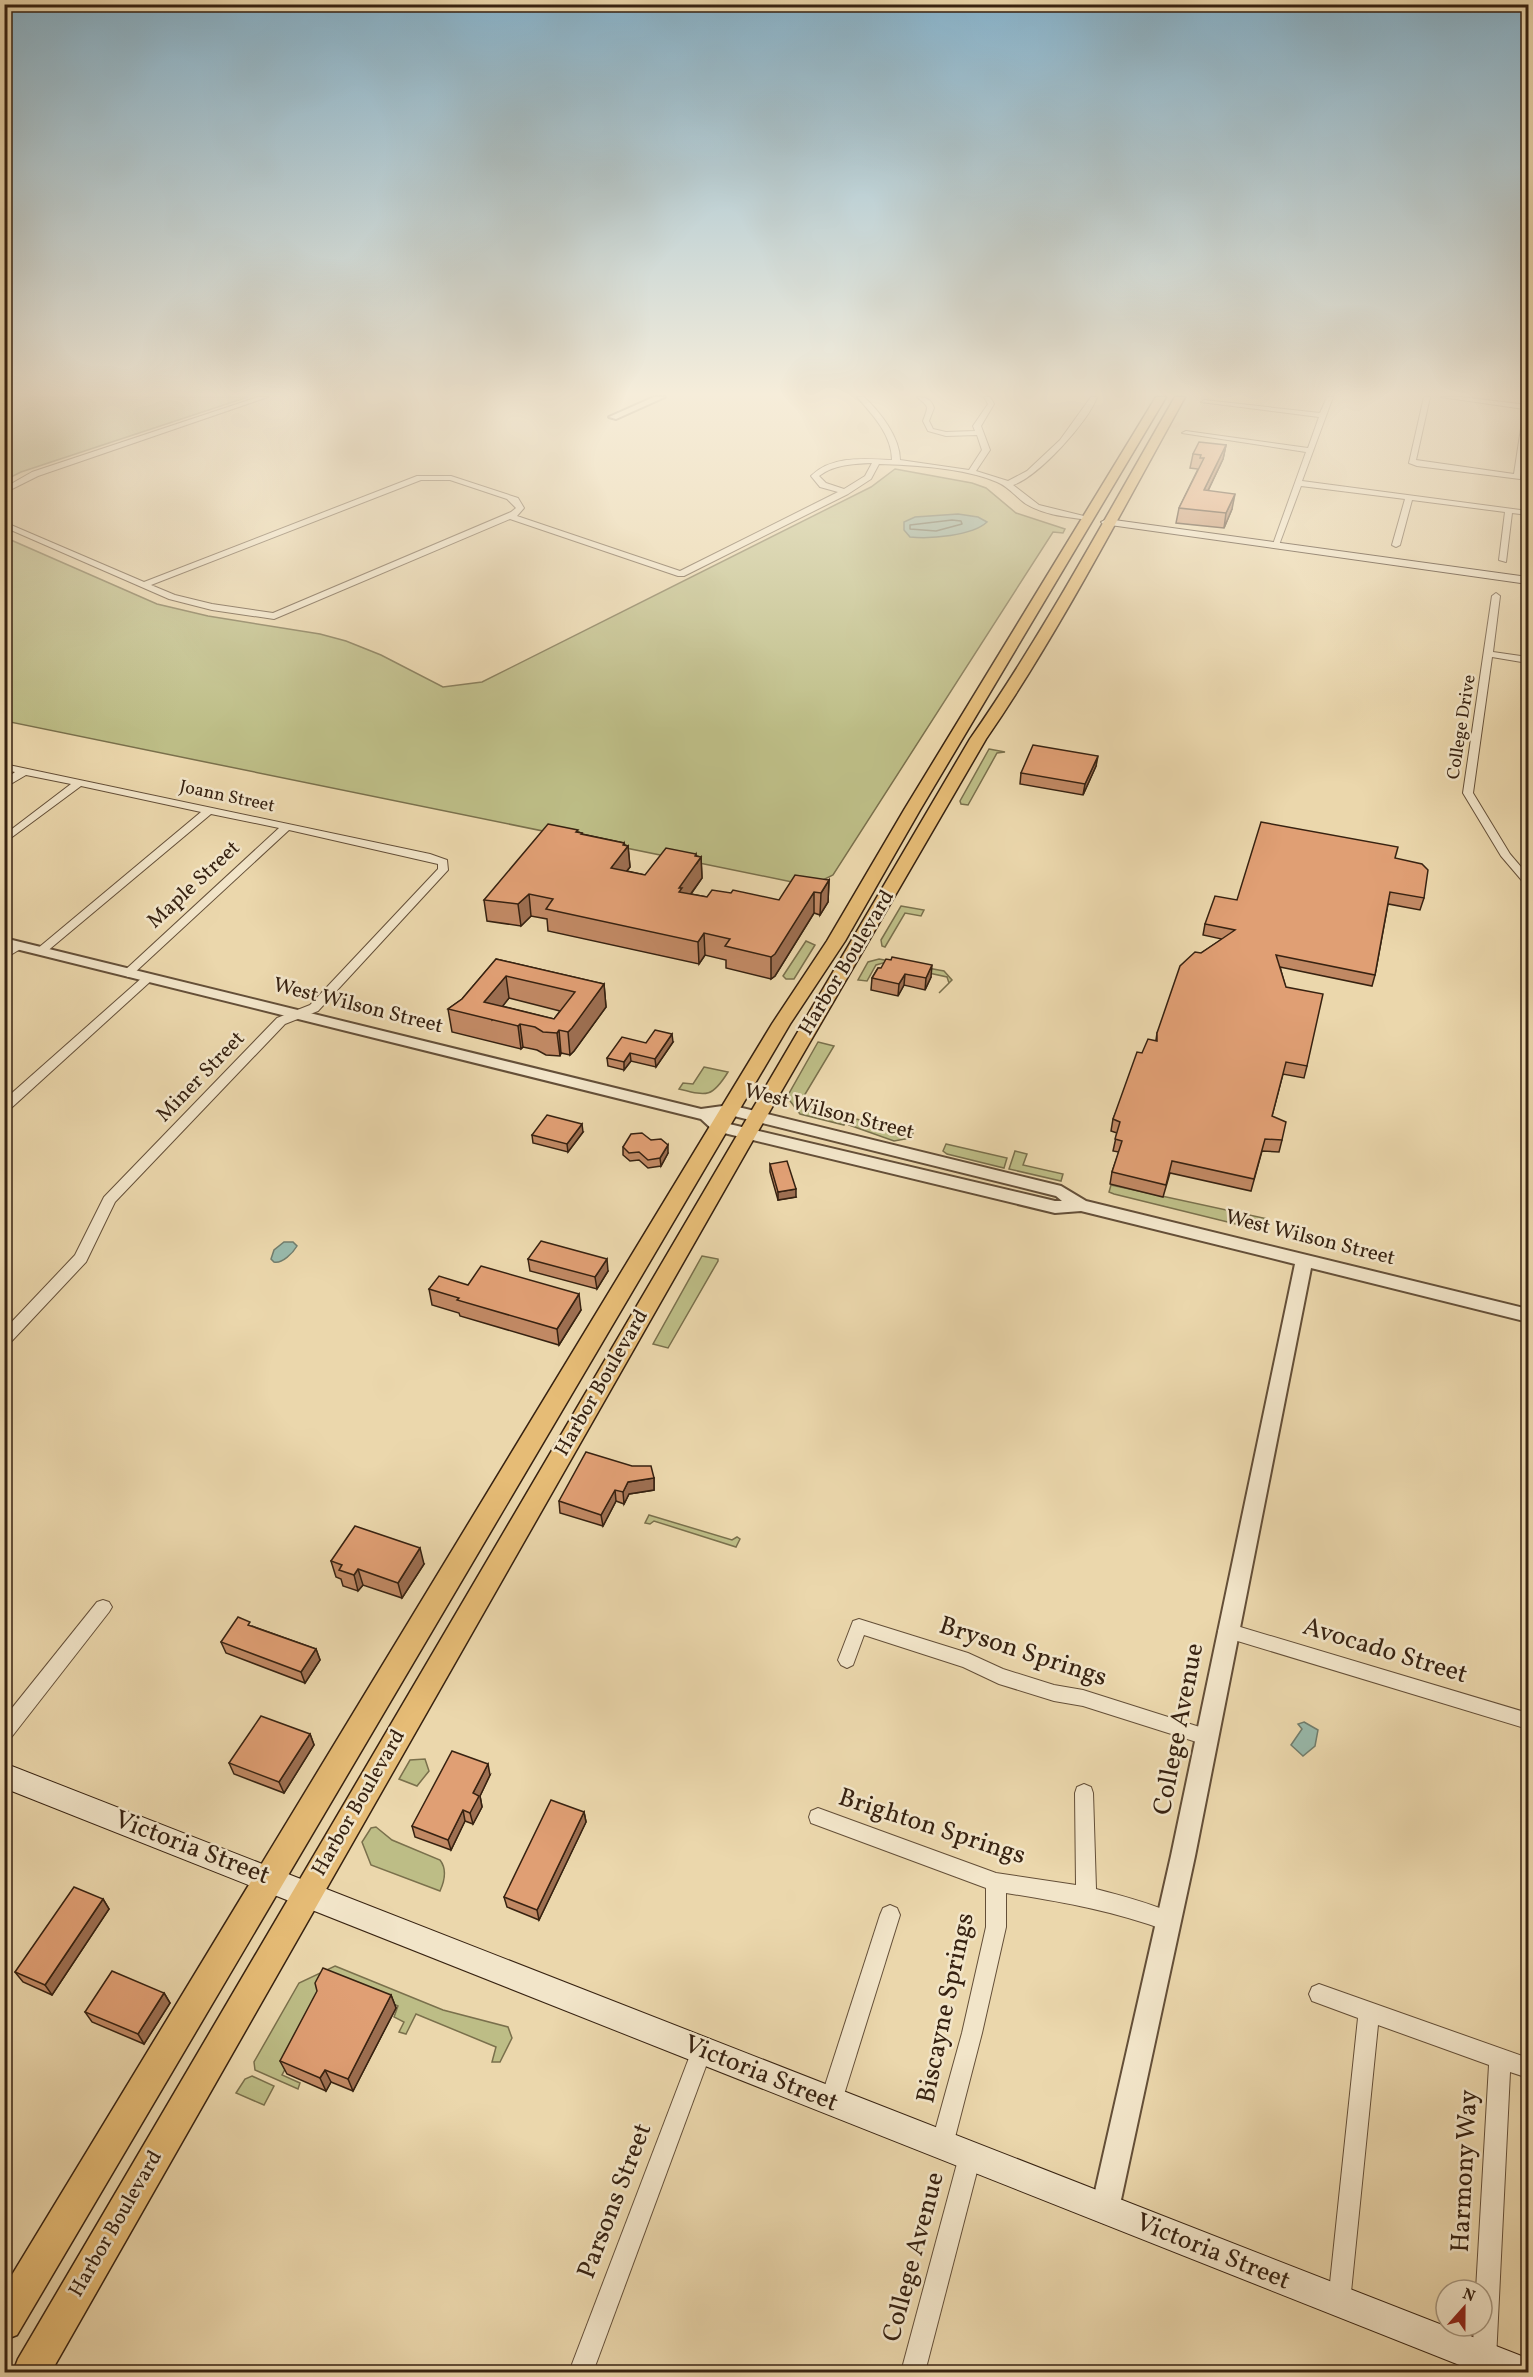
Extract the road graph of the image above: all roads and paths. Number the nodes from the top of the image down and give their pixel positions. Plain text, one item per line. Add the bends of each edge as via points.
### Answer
1 (343, 508) edge
2 (520, 508) edge
3 (813, 508) edge
4 (1044, 508) edge
5 (1094, 508) edge
6 (1115, 508) edge
7 (1289, 508) edge
8 (1407, 508) edge
9 (1493, 508) edge
10 (1509, 510) junction
11 (1528, 513) edge
12 (510, 516) junction
13 (1088, 518) junction
14 (1107, 522) junction
15 (4, 524) edge
16 (1275, 545) junction
17 (1396, 545) dead end
18 (1503, 560) dead end
19 (1528, 581) edge
20 (143, 585) junction
21 (1496, 596) dead end
22 (1490, 654) junction
23 (1528, 660) edge
24 (4, 767) edge
25 (24, 771) junction
26 (79, 783) junction
27 (4, 785) edge
28 (209, 810) junction
29 (287, 827) junction
30 (4, 840) edge
31 (442, 862) joint
32 (1528, 881) edge
33 (11, 944) edge
34 (41, 951) junction
35 (4, 956) edge
36 (128, 973) junction
37 (148, 978) junction
38 (298, 1015) junction
39 (4, 1107) edge
40 (731, 1120) junction
41 (1304, 1260) junction
42 (1528, 1315) edge
43 (4, 1340) edge
44 (103, 1607) dead end
45 (1227, 1631) junction
46 (847, 1660) dead end
47 (1528, 1721) edge
48 (4, 1733) edge
49 (1206, 1737) junction
50 (4, 1775) edge
51 (1084, 1794) dead end
52 (818, 1817) dead end
53 (269, 1879) junction
54 (996, 1882) junction
55 (306, 1893) junction
56 (1086, 1896) junction
57 (890, 1915) dead end
58 (1168, 1922) junction
59 (1319, 1994) dead end
60 (1369, 2012) junction
61 (702, 2050) junction
62 (1500, 2058) junction
63 (1528, 2068) edge
64 (831, 2101) junction
65 (956, 2151) junction
66 (1105, 2210) junction
67 (1339, 2302) junction
68 (4, 2322) edge
69 (1484, 2359) junction
70 (31, 2373) edge
71 (581, 2373) edge
72 (913, 2373) edge
73 (1519, 2373) edge

1 - 20 street
2 - 12 street
3 - 12 street via 681,574
4 - 13 street
5 - 13 main road, Harbor Boulevard
6 - 14 main road, Harbor Boulevard
7 - 16 street
8 - 17 street
9 - 10 street
10 - 11 street
10 - 18 street
12 - 20 street via 274,616 212,607
13 - 14 main road
13 - 40 main road, Harbor Boulevard via 836,941 781,1024
14 - 16 main road
14 - 40 main road, Harbor Boulevard via 936,814
15 - 20 street
16 - 19 main road
21 - 22 street, College Drive
22 - 23 street
22 - 32 street, College Drive via 1468,793 1506,856
24 - 25 street, Joann Street
25 - 26 street, Joann Street
25 - 27 street
26 - 28 street, Joann Street
26 - 30 street
28 - 29 street, Joann Street
28 - 34 street
29 - 31 street, Joann Street
29 - 36 street, Maple Street
31 - 38 street, Miner Street via 443,870 315,1007
33 - 34 street, West Wilson Street
33 - 35 street
34 - 36 street, West Wilson Street
36 - 37 street, West Wilson Street
37 - 38 street, West Wilson Street
37 - 39 street
38 - 40 street, West Wilson Street
38 - 43 street, Miner Street via 281,1021 110,1200 81,1258
40 - 41 street, West Wilson Street via 1055,1207 1082,1205
40 - 53 main road, Harbor Boulevard
40 - 55 main road, Harbor Boulevard
41 - 42 street, West Wilson Street
41 - 45 street, College Avenue
44 - 48 street
45 - 47 street, Avocado Street
45 - 49 street, College Avenue
46 - 49 street, Bryson Springs via 859,1626 968,1661 999,1676
49 - 58 street, College Avenue
50 - 53 main road, Victoria Street
51 - 56 street
52 - 54 street, Brighton Springs
53 - 55 main road, Victoria Street
53 - 68 main road, Harbor Boulevard
54 - 56 street, Brighton Springs
54 - 65 street, Biscayne Springs via 996,1928 972,2033
55 - 61 main road, Victoria Street
55 - 70 main road, Harbor Boulevard
56 - 58 street, Brighton Springs
57 - 64 street
58 - 66 street, College Avenue
59 - 60 street
60 - 62 street
60 - 67 street
61 - 64 main road, Victoria Street
61 - 71 street, Parsons Street
62 - 63 street
62 - 69 street, Harmony Way
64 - 65 main road, Victoria Street
65 - 66 main road, Victoria Street
65 - 72 street, College Avenue
66 - 67 main road, Victoria Street
67 - 69 main road, Victoria Street
69 - 73 main road, Victoria Street

